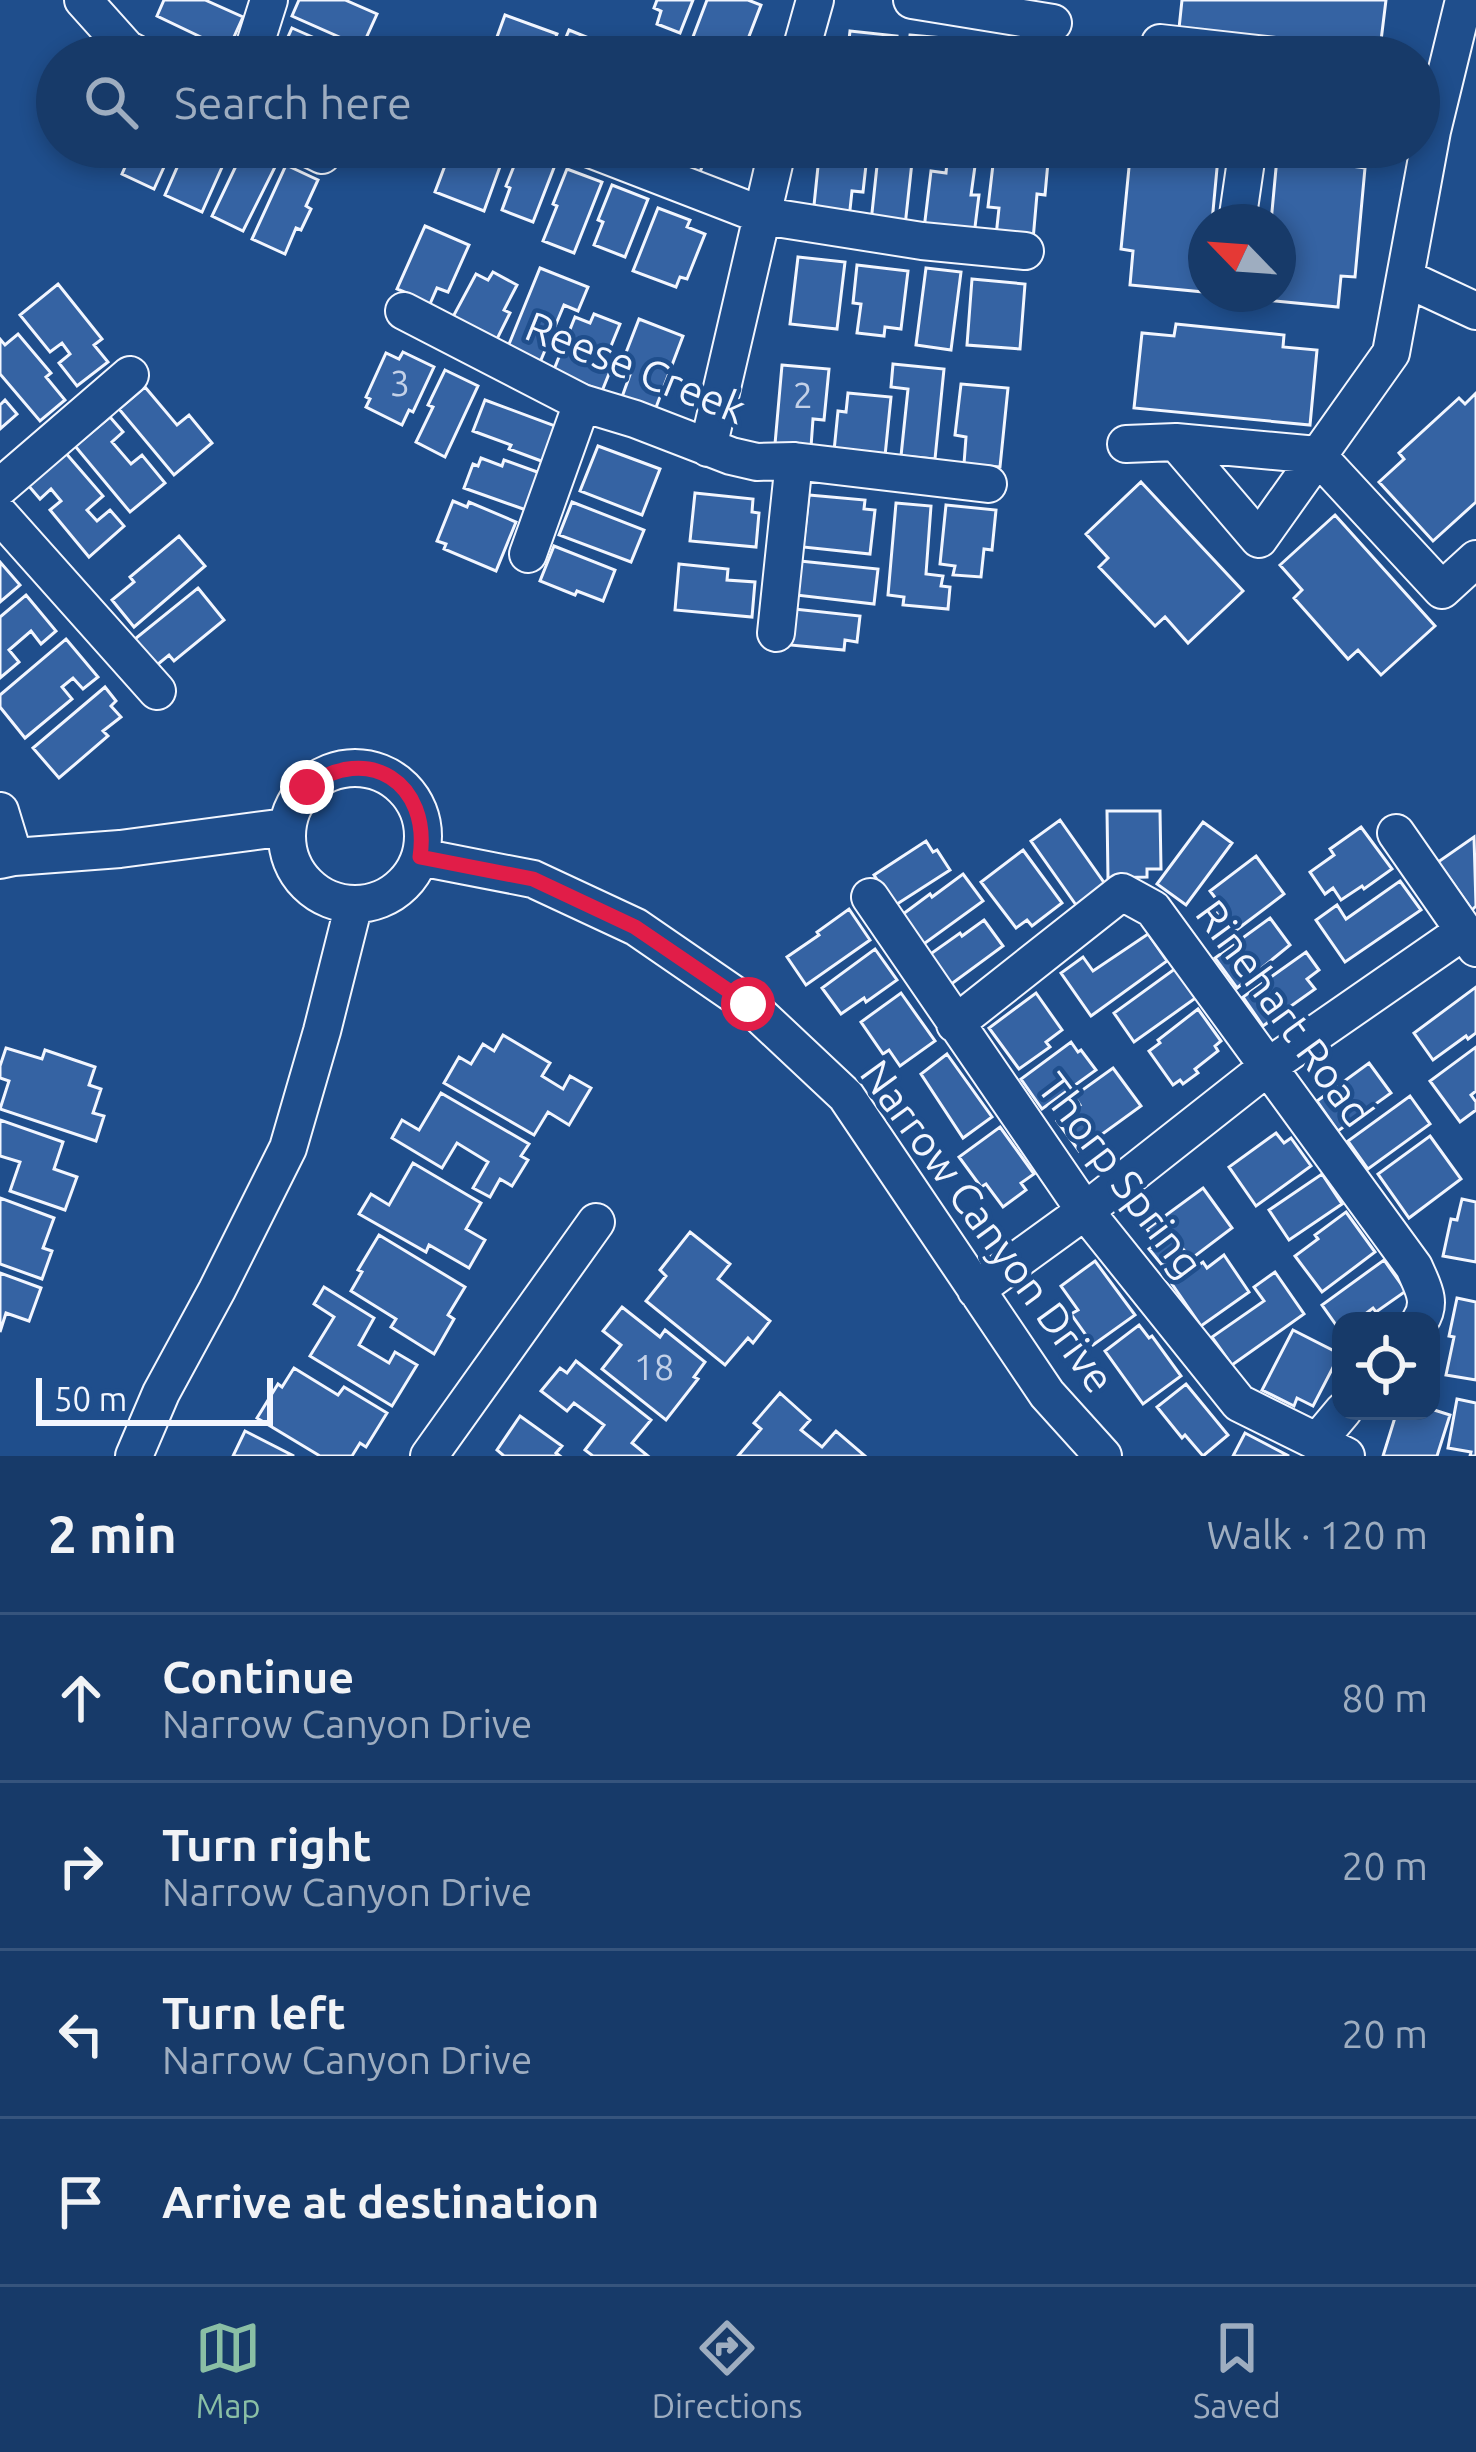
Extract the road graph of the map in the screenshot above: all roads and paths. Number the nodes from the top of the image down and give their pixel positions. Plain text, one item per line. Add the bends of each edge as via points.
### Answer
1 (83, 0) edge
2 (269, 0) edge
3 (814, 0) edge
4 (912, 0) edge
5 (1464, 0) edge
6 (1053, 23) dead end
7 (115, 36) edge
8 (258, 36) edge
9 (805, 36) edge
10 (1440, 56) edge
11 (639, 168) edge
12 (774, 168) edge
13 (1245, 168) edge
14 (1425, 168) edge
15 (1240, 204) edge
16 (764, 216) junction
17 (1025, 251) dead end
18 (1405, 278) junction
19 (404, 311) dead end
20 (1476, 311) edge
21 (130, 375) dead end
22 (582, 403) junction
23 (1176, 442) junction
24 (1126, 444) dead end
25 (708, 448) junction
26 (1317, 455) junction
27 (794, 460) junction
28 (988, 484) dead end
29 (0, 487) edge
30 (0, 515) edge
31 (527, 554) dead end
32 (1476, 559) edge
33 (776, 633) dead end
34 (157, 691) dead end
35 (0, 811) edge
36 (286, 827) junction
37 (1396, 833) dead end
38 (420, 857) junction
39 (7, 858) edge
40 (870, 897) dead end
41 (354, 904) junction
42 (1470, 940) edge
43 (955, 1024) junction
44 (1269, 1066) junction
45 (1084, 1211) junction
46 (596, 1222) dead end
47 (976, 1290) junction
48 (1425, 1312) edge
49 (1340, 1420) edge
50 (1332, 1449) edge
51 (134, 1456) edge
52 (429, 1456) edge
53 (1103, 1456) edge

1 - 7 street
2 - 8 street
3 - 9 street
4 - 6 street
5 - 10 street
11 - 16 street
12 - 16 street
13 - 15 street
14 - 18 street
16 - 17 street
16 - 25 street
18 - 20 street
18 - 26 street via 1390,353
19 - 22 street, Reese Creek
21 - 29 street
22 - 25 street, Reese Creek
22 - 31 street
23 - 24 street
23 - 26 street
23 - 26 street via 1259,539
25 - 27 street, Reese Creek via 757,462
26 - 32 street via 1442,590
27 - 28 street, Reese Creek
27 - 33 street
30 - 34 street
35 - 39 street
36 - 38 street via 293,805 325,773 370,768 408,792 419,812
36 - 39 street
36 - 41 street via 296,872 311,889
37 - 42 street
38 - 41 street via 394,891
38 - 47 street, Narrow Canyon Drive via 533,879 635,927 748,1004 846,1096
40 - 43 street, Thorp Spring
41 - 51 street via 288,1148
42 - 44 street
43 - 44 street, Rinehart Road via 1122,892 1153,909
43 - 45 street, Thorp Spring
44 - 45 street
44 - 48 street, Rinehart Road via 1414,1268
45 - 47 street
45 - 50 street, Thorp Spring via 1239,1403
46 - 52 street
47 - 53 street, Narrow Canyon Drive via 1047,1394
49 - 50 street

